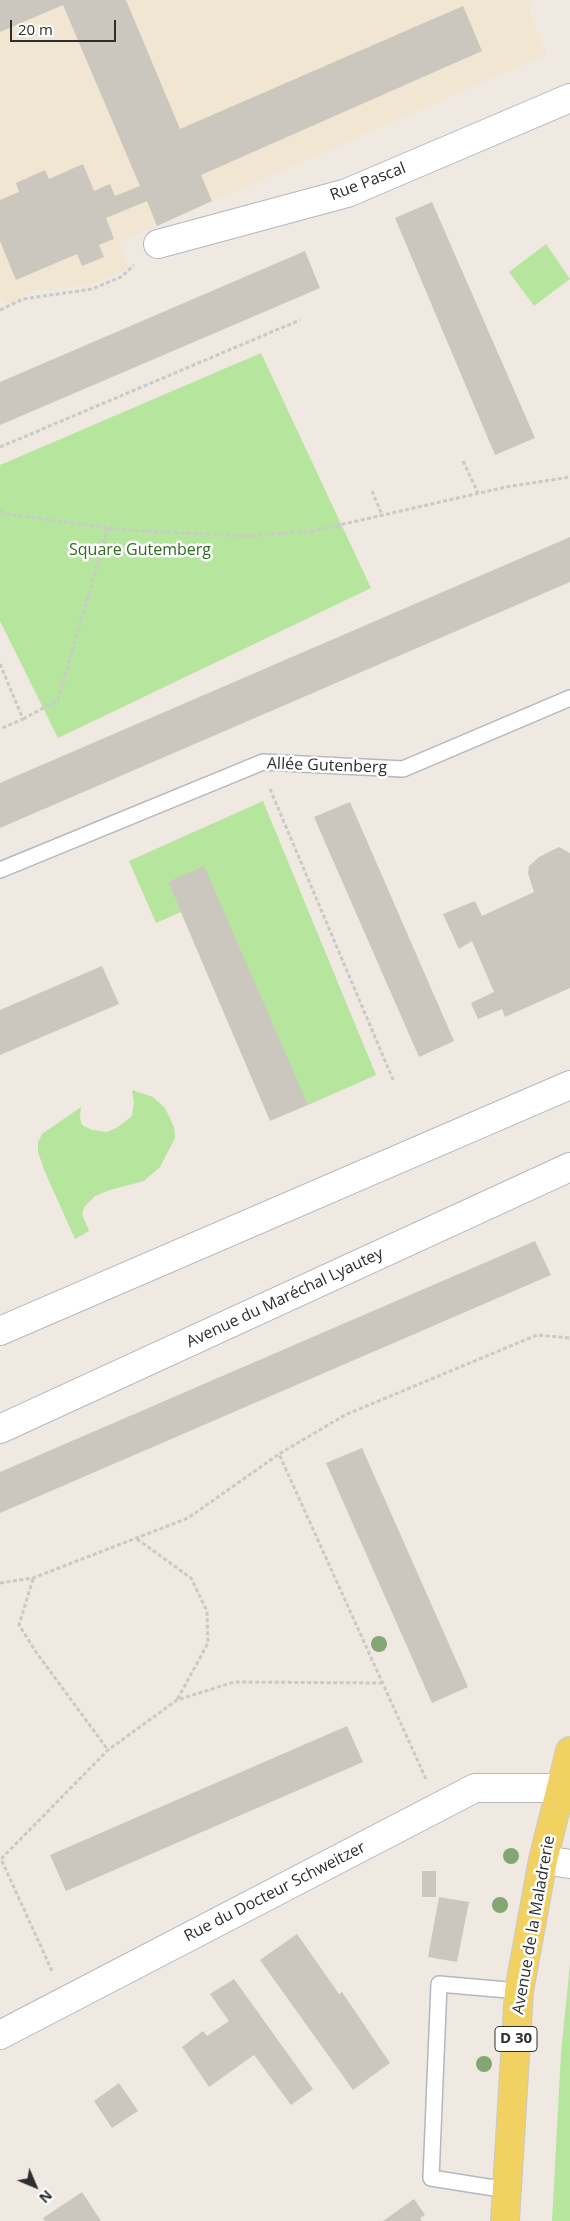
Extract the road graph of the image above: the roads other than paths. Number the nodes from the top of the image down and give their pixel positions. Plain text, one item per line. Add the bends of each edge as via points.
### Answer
1 (570, 98) edge
2 (158, 244) road end
3 (570, 698) edge
4 (0, 870) edge
5 (570, 1085) edge
6 (570, 1166) edge
7 (0, 1331) edge
8 (0, 1429) edge
9 (570, 1751) edge
10 (560, 1788) junction
11 (543, 1860) junction
12 (570, 1864) edge
13 (519, 1991) junction
14 (0, 2035) edge
15 (507, 2190) junction
16 (505, 2221) edge

1 - 2 street, Rue Pascal via 348,193
3 - 4 lane, Allée Gutenberg via 404,769 263,762
5 - 7 street
6 - 8 street, Avenue du Maréchal Lyautey
9 - 10 main road, Avenue de la Maladrerie / D 30
10 - 11 main road, Avenue de la Maladrerie / D 30
10 - 14 street, Rue du Docteur Schweitzer via 475,1788
11 - 12 street
11 - 13 main road, Avenue de la Maladrerie / D 30
13 - 15 main road, Avenue de la Maladrerie / D 30
13 - 15 lane via 440,1984 431,2178
15 - 16 main road, Avenue de la Maladrerie / D 30

